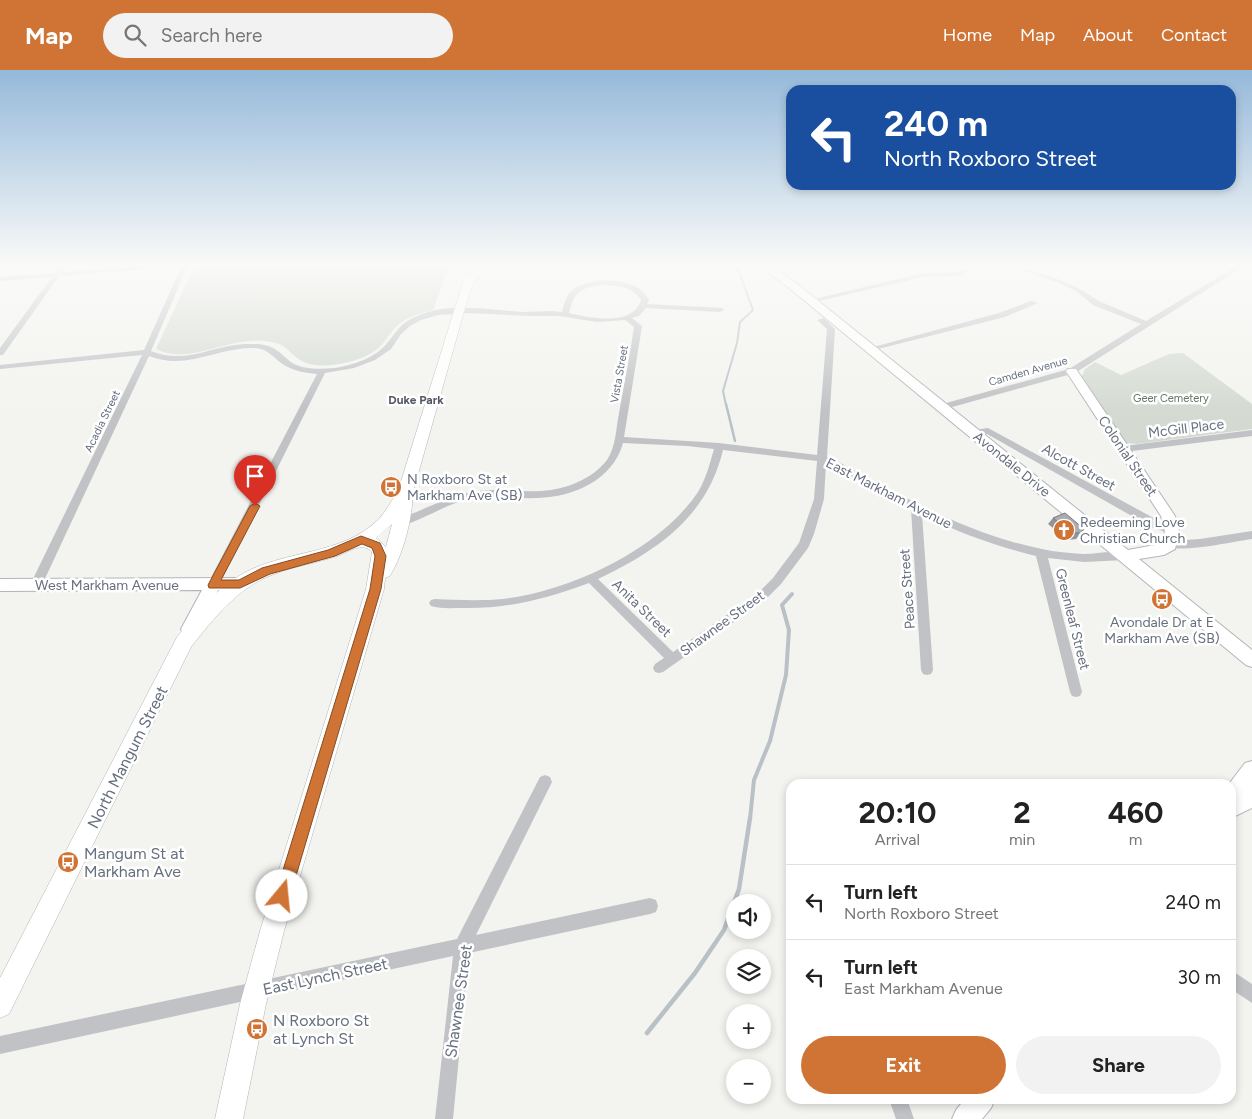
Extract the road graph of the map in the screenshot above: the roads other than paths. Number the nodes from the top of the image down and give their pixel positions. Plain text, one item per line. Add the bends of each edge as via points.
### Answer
1 (28, 314) edge
2 (164, 314) edge
3 (433, 314) edge
4 (459, 314) edge
5 (526, 314) edge
6 (565, 314) joint
7 (637, 314) edge
8 (826, 314) edge
9 (1005, 314) edge
10 (1123, 314) edge
11 (1163, 314) edge
12 (627, 318) junction
13 (820, 320) dead end
14 (1147, 324) junction
15 (870, 349) junction
16 (148, 352) junction
17 (0, 353) edge
18 (0, 367) edge
19 (323, 370) junction
20 (1072, 371) junction
21 (942, 407) junction
22 (973, 433) junction
23 (1252, 433) edge
24 (619, 440) junction
25 (719, 446) junction
26 (1124, 449) junction
27 (822, 459) junction
28 (405, 492) junction
29 (916, 507) junction
30 (400, 523) junction
31 (382, 526) junction
32 (1252, 535) edge
33 (1171, 538) junction
34 (366, 541) junction
35 (1041, 553) junction
36 (1125, 556) junction
37 (590, 578) junction
38 (36, 584) junction
39 (240, 584) junction
40 (0, 585) edge
41 (213, 585) junction
42 (375, 589) junction
43 (435, 603) dead end
44 (184, 642) junction
45 (673, 659) junction
46 (1252, 660) edge
47 (659, 668) dead end
48 (928, 670) dead end
49 (1076, 692) dead end
50 (1252, 770) edge
51 (545, 782) dead end
52 (1236, 791) edge
53 (1252, 796) edge
54 (1236, 805) edge
55 (650, 906) dead end
56 (462, 946) junction
57 (1236, 982) edge
58 (256, 991) junction
59 (1252, 995) edge
60 (0, 1005) edge
61 (0, 1045) edge
62 (900, 1104) edge
63 (978, 1104) edge
64 (229, 1119) edge
65 (444, 1119) edge
66 (905, 1119) edge
67 (965, 1119) edge

1 - 17 street
2 - 16 street, Acadia Street
3 - 19 street via 409,323 385,350 372,359 351,367
4 - 28 main road
5 - 6 street
6 - 12 street via 577,318
7 - 12 street
8 - 15 main road, Avondale Drive
9 - 15 street
10 - 14 street
11 - 14 street, Camden Avenue
12 - 24 street, Vista Street via 638,326
13 - 27 street, Shawnee Street via 830,329
14 - 20 street, Camden Avenue
15 - 21 main road, Avondale Drive
16 - 18 street
16 - 19 street via 163,360 185,360 233,348 264,346 274,350 292,366
16 - 38 street, Acadia Street
19 - 41 street, North Mangum Street
20 - 21 street, Camden Avenue
20 - 26 main road, Colonial Street
21 - 22 main road, Avondale Drive
22 - 33 street, Alcott Street via 988,431 1157,525
22 - 36 main road, Avondale Drive
23 - 26 street, McGill Place
24 - 25 street, East Markham Avenue
24 - 30 street via 611,460 598,474 565,490 532,496 471,495
25 - 27 street, East Markham Avenue
25 - 37 street via 715,465 702,494 675,525 630,558
26 - 33 main road, Colonial Street via 1168,516
27 - 29 street, East Markham Avenue
27 - 45 street, Shawnee Street via 815,516 804,545 790,565 747,608
28 - 30 main road
28 - 31 main road
29 - 35 street, East Markham Avenue via 973,534
29 - 48 street, Peace Street
30 - 31 street
30 - 34 main road via 390,532
30 - 42 main road via 387,566
31 - 34 main road
32 - 33 street, East Markham Avenue via 1200,543
33 - 36 main road, East Markham Avenue via 1164,549
34 - 39 main road via 266,571
34 - 42 main road via 380,551
35 - 36 street, East Markham Avenue via 1083,558
35 - 49 street, Greenleaf Street
36 - 46 main road, Avondale Drive
37 - 43 street via 504,603
37 - 45 street, Anita Street
38 - 40 main road, West Markham Avenue
38 - 41 main road, West Markham Avenue
39 - 41 main road
39 - 44 main road, North Mangum Street via 213,607
41 - 44 main road, North Mangum Street
42 - 58 main road
44 - 60 main road, North Mangum Street
45 - 47 street, Shawnee Street
50 - 52 main road
51 - 56 street, Shawnee Street
53 - 54 main road
55 - 56 street, East Lynch Street
56 - 58 street, East Lynch Street
56 - 65 street, Shawnee Street
57 - 59 street
58 - 61 street, East Lynch Street
58 - 64 main road
62 - 66 street
63 - 67 main road

